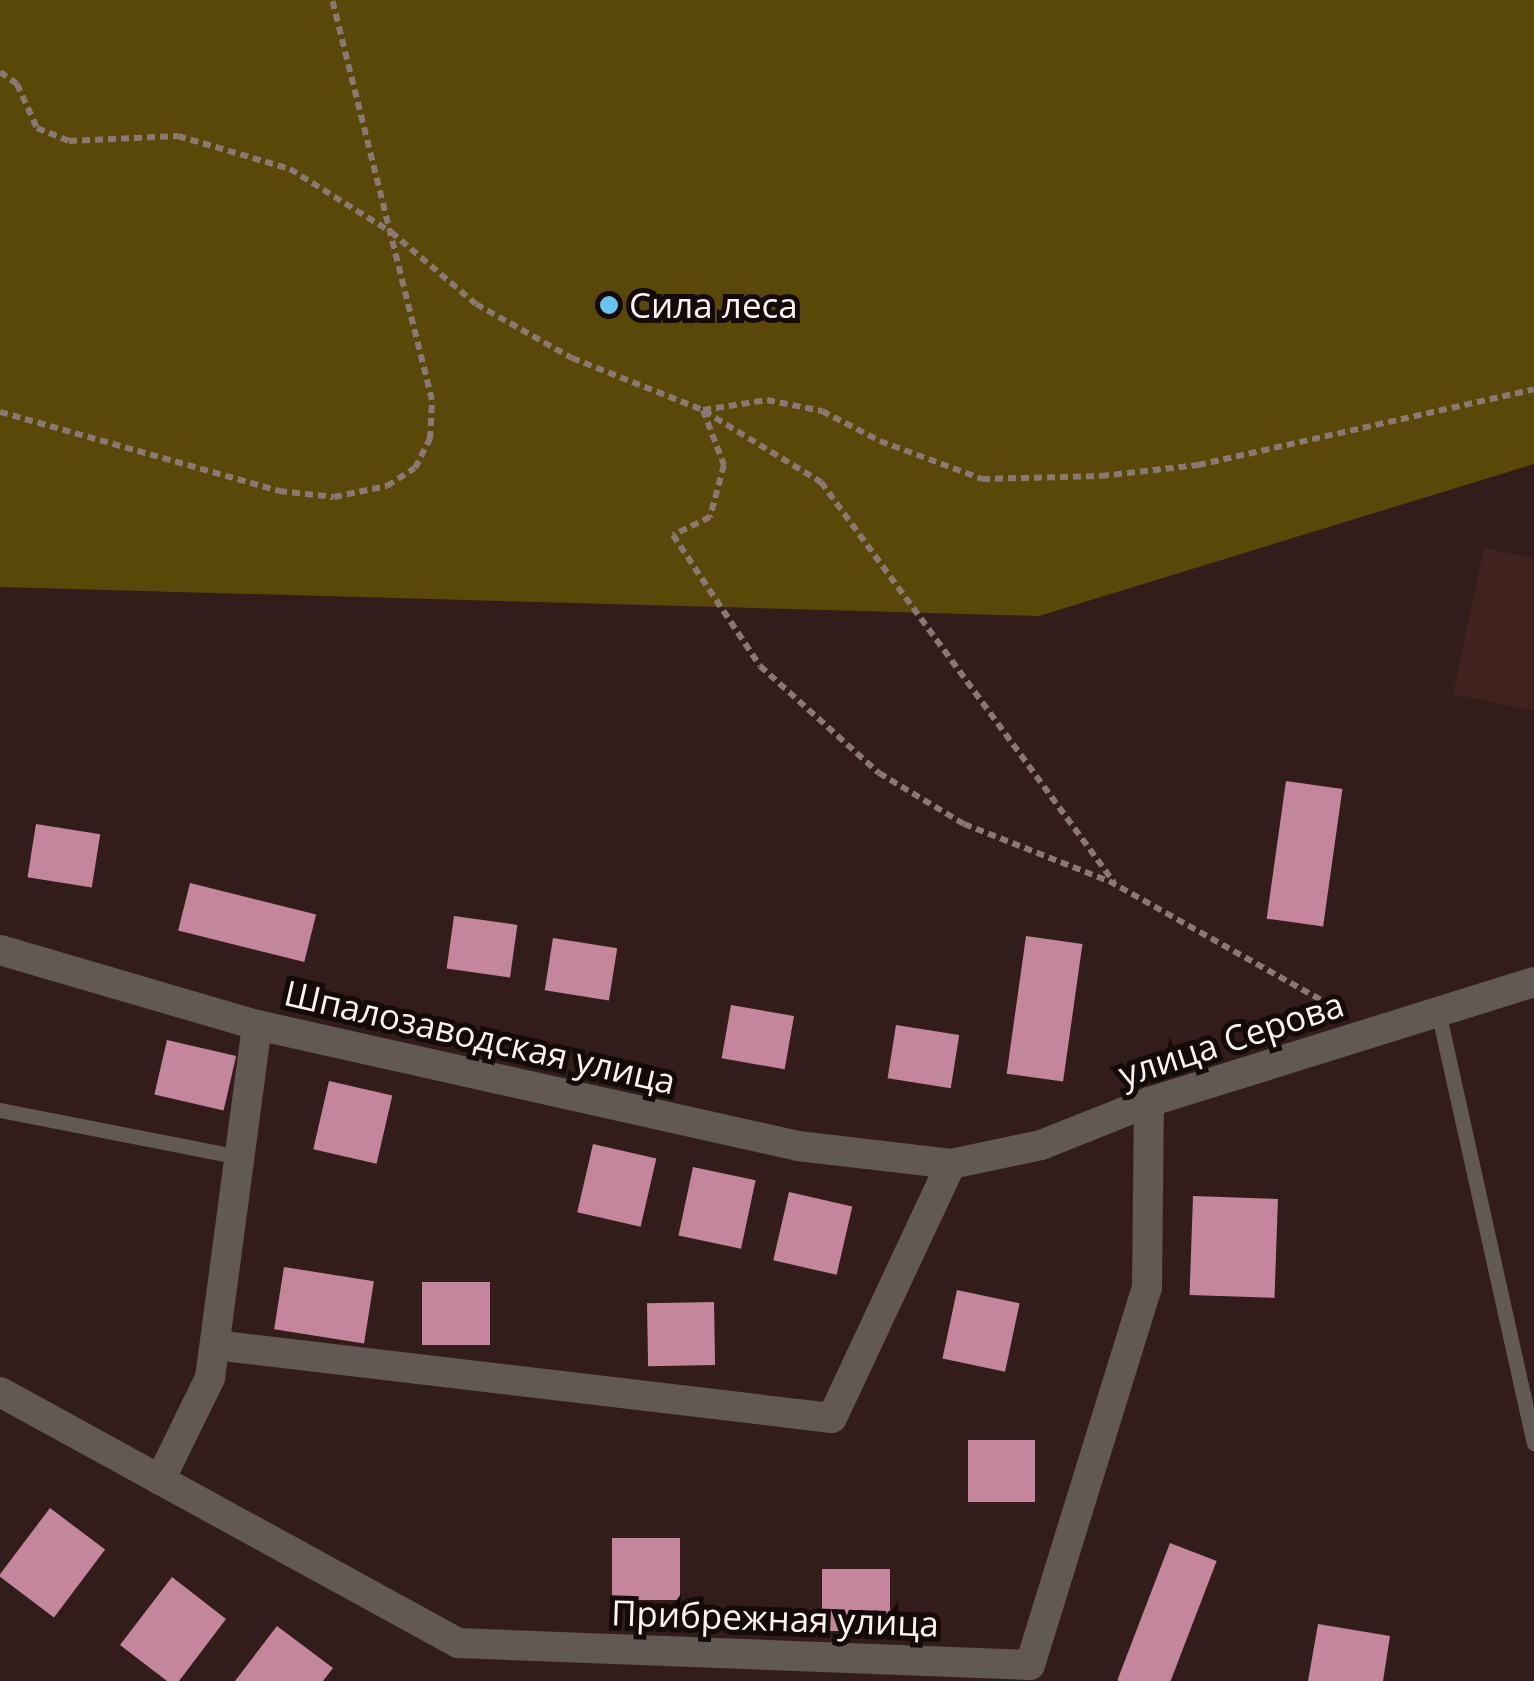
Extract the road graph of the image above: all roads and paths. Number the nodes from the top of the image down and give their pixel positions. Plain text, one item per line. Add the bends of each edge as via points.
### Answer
1 (332, 0) edge
2 (0, 72) edge
3 (392, 232) junction
4 (1534, 389) edge
5 (703, 410) junction
6 (0, 412) edge
7 (1117, 886) junction
8 (0, 950) edge
9 (1534, 982) edge
10 (1438, 1012) junction
11 (257, 1026) junction
12 (1378, 1030) junction
13 (1149, 1102) junction
14 (0, 1110) edge
15 (240, 1158) junction
16 (952, 1164) junction
17 (215, 1345) junction
18 (0, 1392) edge
19 (1534, 1443) edge
20 (160, 1480) junction

1 - 3 path
2 - 3 path via 17,84 37,128 69,141 178,136 271,163
3 - 5 path via 476,304 572,358
3 - 6 path via 432,400 430,438 415,468 387,486 334,497 280,491
4 - 5 path via 1198,464 1101,476 982,479 822,411 767,400
5 - 7 path via 821,482
5 - 7 path via 724,465 710,516 673,535 760,666 879,774 964,824
7 - 12 path
8 - 11 street, Шпалозаводская улица
9 - 10 street, улица Серова
10 - 12 street, улица Серова
10 - 19 lane
11 - 15 street
11 - 16 street, Шпалозаводская улица via 798,1146
12 - 13 street, улица Серова
13 - 16 street, улица Серова via 1041,1145
13 - 20 street, Прибрежная улица via 1148,1288 1030,1665 458,1643
14 - 15 lane
15 - 17 street
16 - 17 street via 832,1418
17 - 20 street via 210,1378
18 - 20 street, Прибрежная улица

